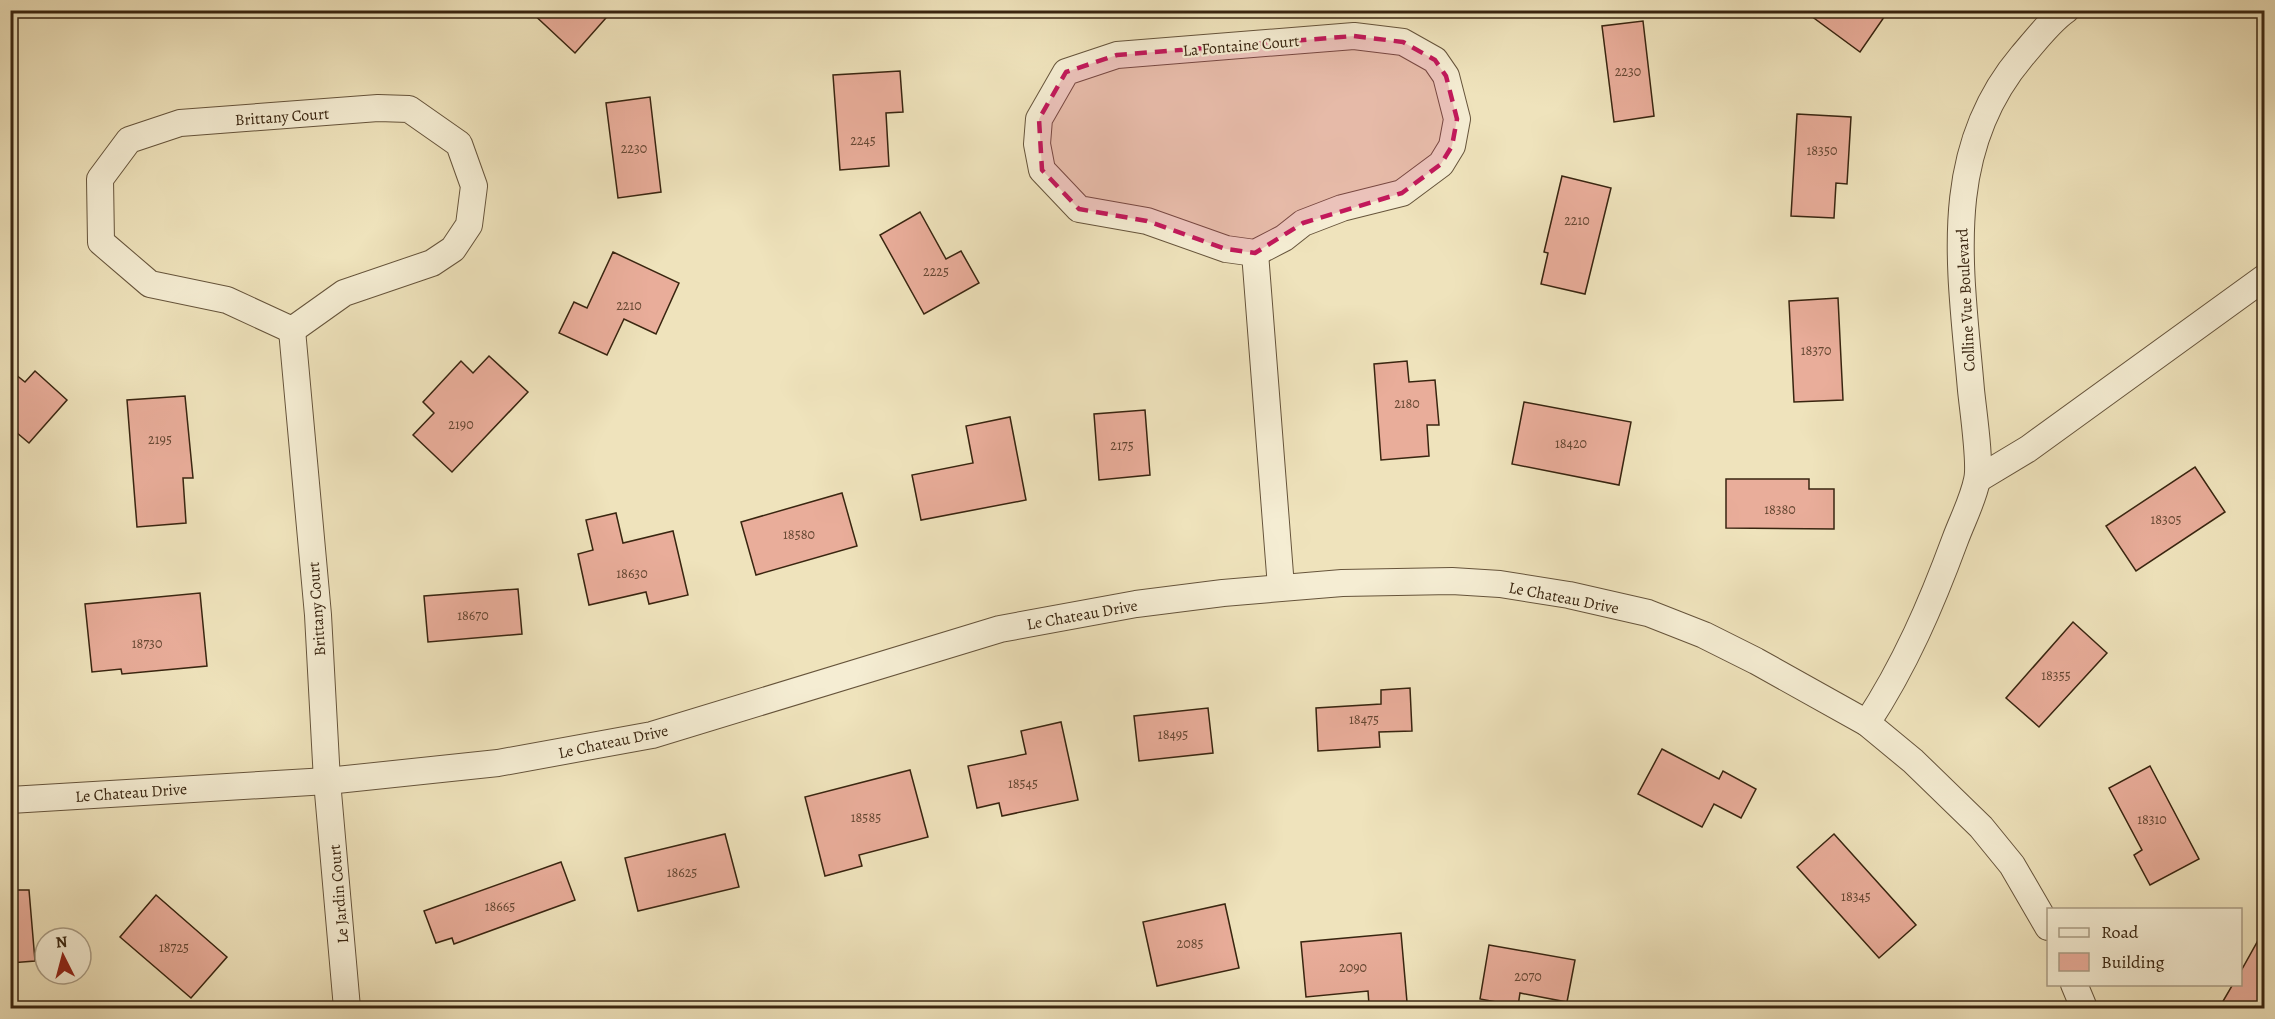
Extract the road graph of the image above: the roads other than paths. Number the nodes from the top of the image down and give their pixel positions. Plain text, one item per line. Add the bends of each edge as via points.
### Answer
1 (2066, 10) edge
2 (1255, 253) junction
3 (2265, 279) edge
4 (292, 330) junction
5 (1978, 479) junction
6 (1281, 587) junction
7 (1867, 723) junction
8 (327, 781) junction
9 (10, 800) edge
10 (2047, 924) edge
11 (2075, 986) edge
12 (347, 1008) edge
13 (2084, 1008) edge

1 - 5 street, Colline Vue Boulevard via 2003,78 1979,123 1966,170 1960,222 1962,277
2 - 2 street, La Fontaine Court via 1303,223 1342,208 1402,193 1441,164 1452,146 1456,119 1446,76 1435,60 1403,42 1354,36 1117,55 1066,72 1039,119 1037,144 1042,170 1079,208 1147,221 1226,249
2 - 6 street
3 - 5 street via 2028,449
4 - 4 street, Brittany Court via 344,292 432,263 453,249 469,225 474,186 459,144 409,109 399,108 180,123 129,140 100,178 101,242 150,284 227,300
4 - 8 street, Brittany Court via 318,615
5 - 7 street, Colline Vue Boulevard via 1916,640
6 - 7 street, Le Chateau Drive via 1452,581 1569,595 1637,611 1704,635
6 - 8 street, Le Chateau Drive via 1136,604 1000,629 652,735 498,763
7 - 10 street, Le Chateau Drive via 1981,827 2012,865
8 - 9 street, Le Chateau Drive
8 - 12 street, Le Jardin Court
11 - 13 street

